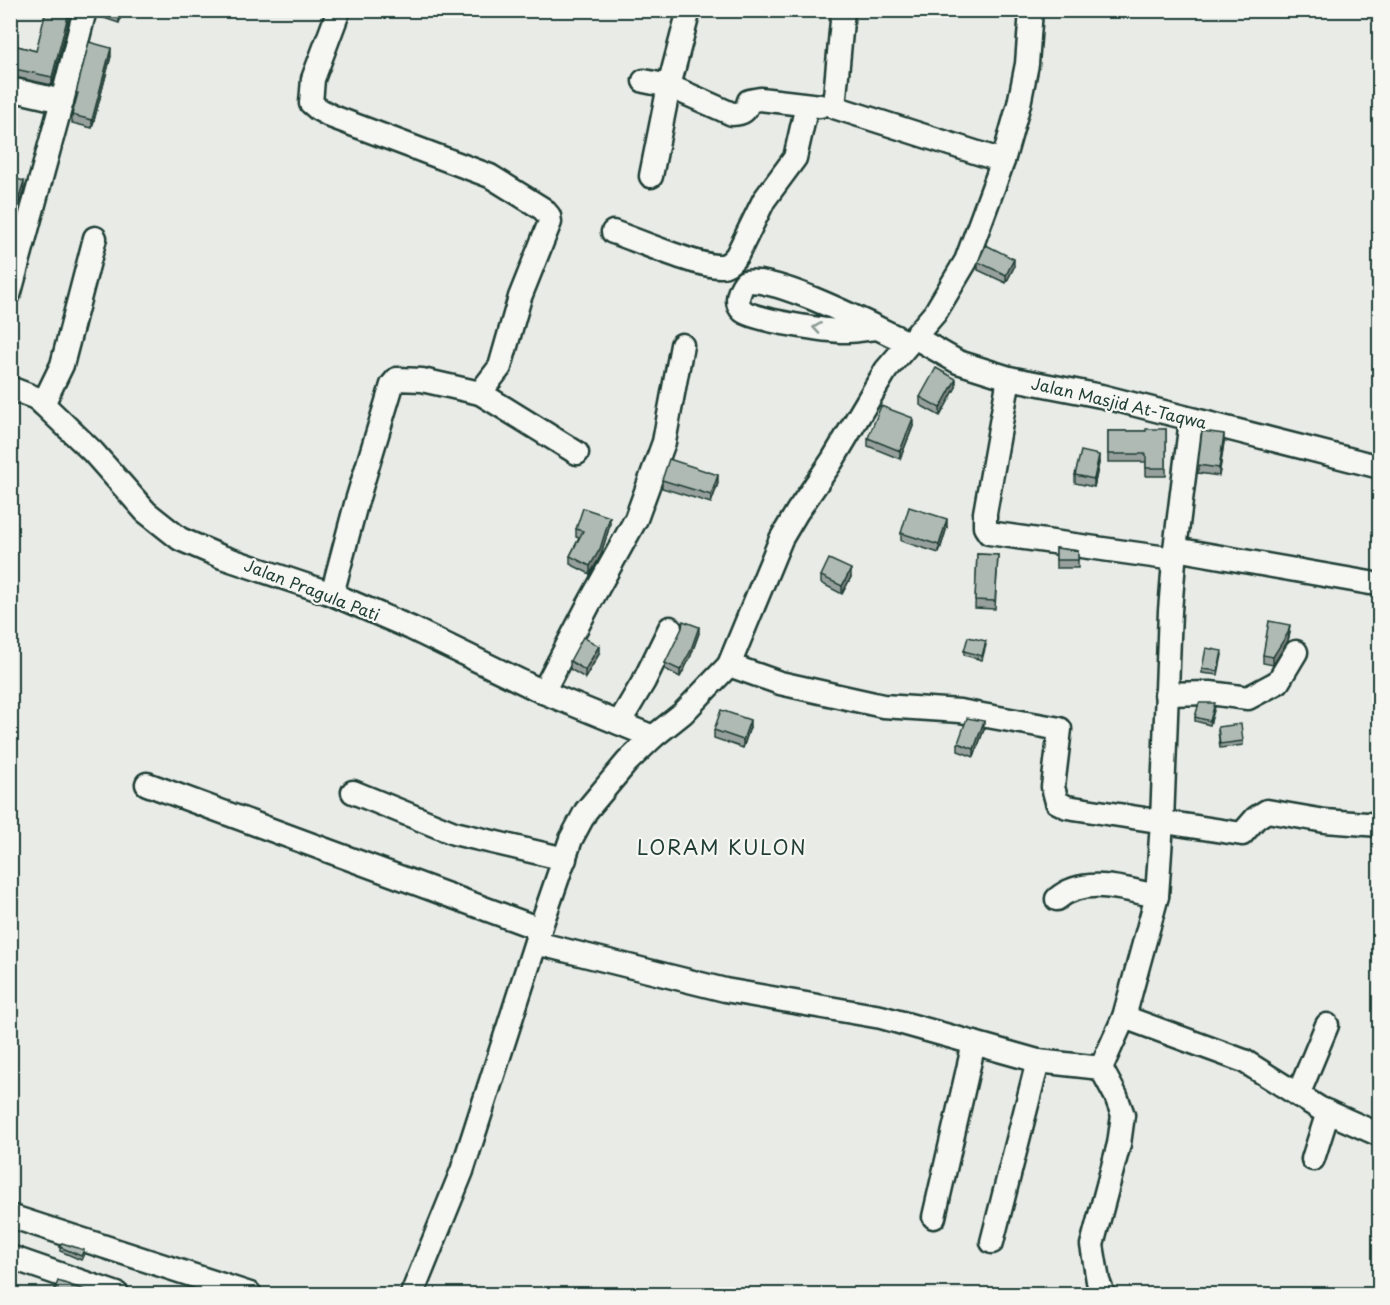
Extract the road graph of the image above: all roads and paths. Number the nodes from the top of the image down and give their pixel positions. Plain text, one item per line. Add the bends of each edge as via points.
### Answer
1 (85, 10) edge
2 (339, 10) edge
3 (689, 10) edge
4 (843, 10) edge
5 (1031, 10) edge
6 (644, 81) dead end
7 (669, 86) junction
8 (10, 89) edge
9 (62, 101) junction
10 (807, 105) junction
11 (834, 107) junction
12 (1003, 161) junction
13 (651, 176) dead end
14 (613, 232) dead end
15 (95, 238) dead end
16 (10, 292) edge
17 (875, 328) junction
18 (912, 340) junction
19 (682, 345) dead end
20 (1009, 378) junction
21 (10, 388) edge
22 (480, 393) junction
23 (43, 404) junction
24 (1191, 420) junction
25 (577, 453) dead end
26 (1377, 466) edge
27 (1175, 554) junction
28 (1370, 584) dead end
29 (332, 594) junction
30 (670, 628) dead end
31 (1296, 652) dead end
32 (729, 665) junction
33 (543, 692) junction
34 (1166, 694) junction
35 (619, 723) junction
36 (653, 737) junction
37 (147, 784) dead end
38 (353, 792) dead end
39 (1162, 822) junction
40 (1380, 825) edge
41 (565, 859) junction
42 (1158, 896) junction
43 (1057, 899) dead end
44 (538, 936) junction
45 (1124, 1017) junction
46 (1327, 1025) dead end
47 (974, 1043) junction
48 (1038, 1060) junction
49 (1101, 1068) junction
50 (1298, 1095) junction
51 (1328, 1112) junction
52 (1380, 1135) edge
53 (1313, 1159) dead end
54 (10, 1216) edge
55 (934, 1217) dead end
56 (992, 1242) dead end
57 (10, 1257) edge
58 (117, 1294) edge
59 (250, 1294) edge
60 (412, 1294) edge
61 (1103, 1294) edge

1 - 9 street
2 - 22 street via 313,79 311,103 333,117 490,176 549,216 549,227 520,297 500,367
3 - 7 street
4 - 11 street
5 - 12 street via 1027,64
6 - 7 street
7 - 10 street via 732,114 740,114 749,101 760,99
7 - 13 street
8 - 9 street
9 - 16 street
10 - 11 street
10 - 14 street via 795,158 764,200 732,262 724,266 705,264
11 - 12 street
12 - 18 street via 966,261 935,313
15 - 23 street via 62,365
17 -> 17 street, Jalan Masjid At-Taqwa via 838,331 799,325 750,315 737,300 745,282 758,280 798,292
17 - 18 street, Jalan Masjid At-Taqwa
18 - 20 street, Jalan Masjid At-Taqwa via 958,362
18 - 32 street via 875,386 781,539
19 - 33 street via 664,442 636,519
20 - 24 street, Jalan Masjid At-Taqwa via 1101,396
20 - 27 street via 985,513 984,527 989,533
21 - 23 street, Jalan Pragula Pati
22 - 25 street
22 - 29 street via 422,380 397,380 392,385
23 - 29 street, Jalan Pragula Pati via 93,452 146,512 180,539
24 - 26 street, Jalan Masjid At-Taqwa
24 - 27 street
27 - 28 street
27 - 34 street
29 - 33 street, Jalan Pragula Pati
30 - 35 street
31 - 34 street via 1278,682 1248,698 1210,693
32 - 36 street via 683,713
32 - 39 street via 780,683 883,706 960,711 1060,729 1053,787 1057,802 1066,807
33 - 35 street, Jalan Pragula Pati
34 - 39 street
35 - 36 street, Jalan Pragula Pati
36 - 41 street via 586,810
37 - 44 street
38 - 41 street via 454,832
39 - 40 street via 1242,834 1262,814 1275,811 1325,821
39 - 42 street
41 - 44 street
42 - 43 street via 1088,886
42 - 45 street
44 - 47 street via 725,990 881,1017
44 - 60 street via 462,1171
45 - 49 street
45 - 50 street via 1244,1062
46 - 50 street
47 - 48 street
47 - 55 street
48 - 49 street
48 - 56 street
49 - 61 street via 1123,1115 1092,1245
50 - 51 street
51 - 52 street
51 - 53 street
54 - 59 street
57 - 58 street

